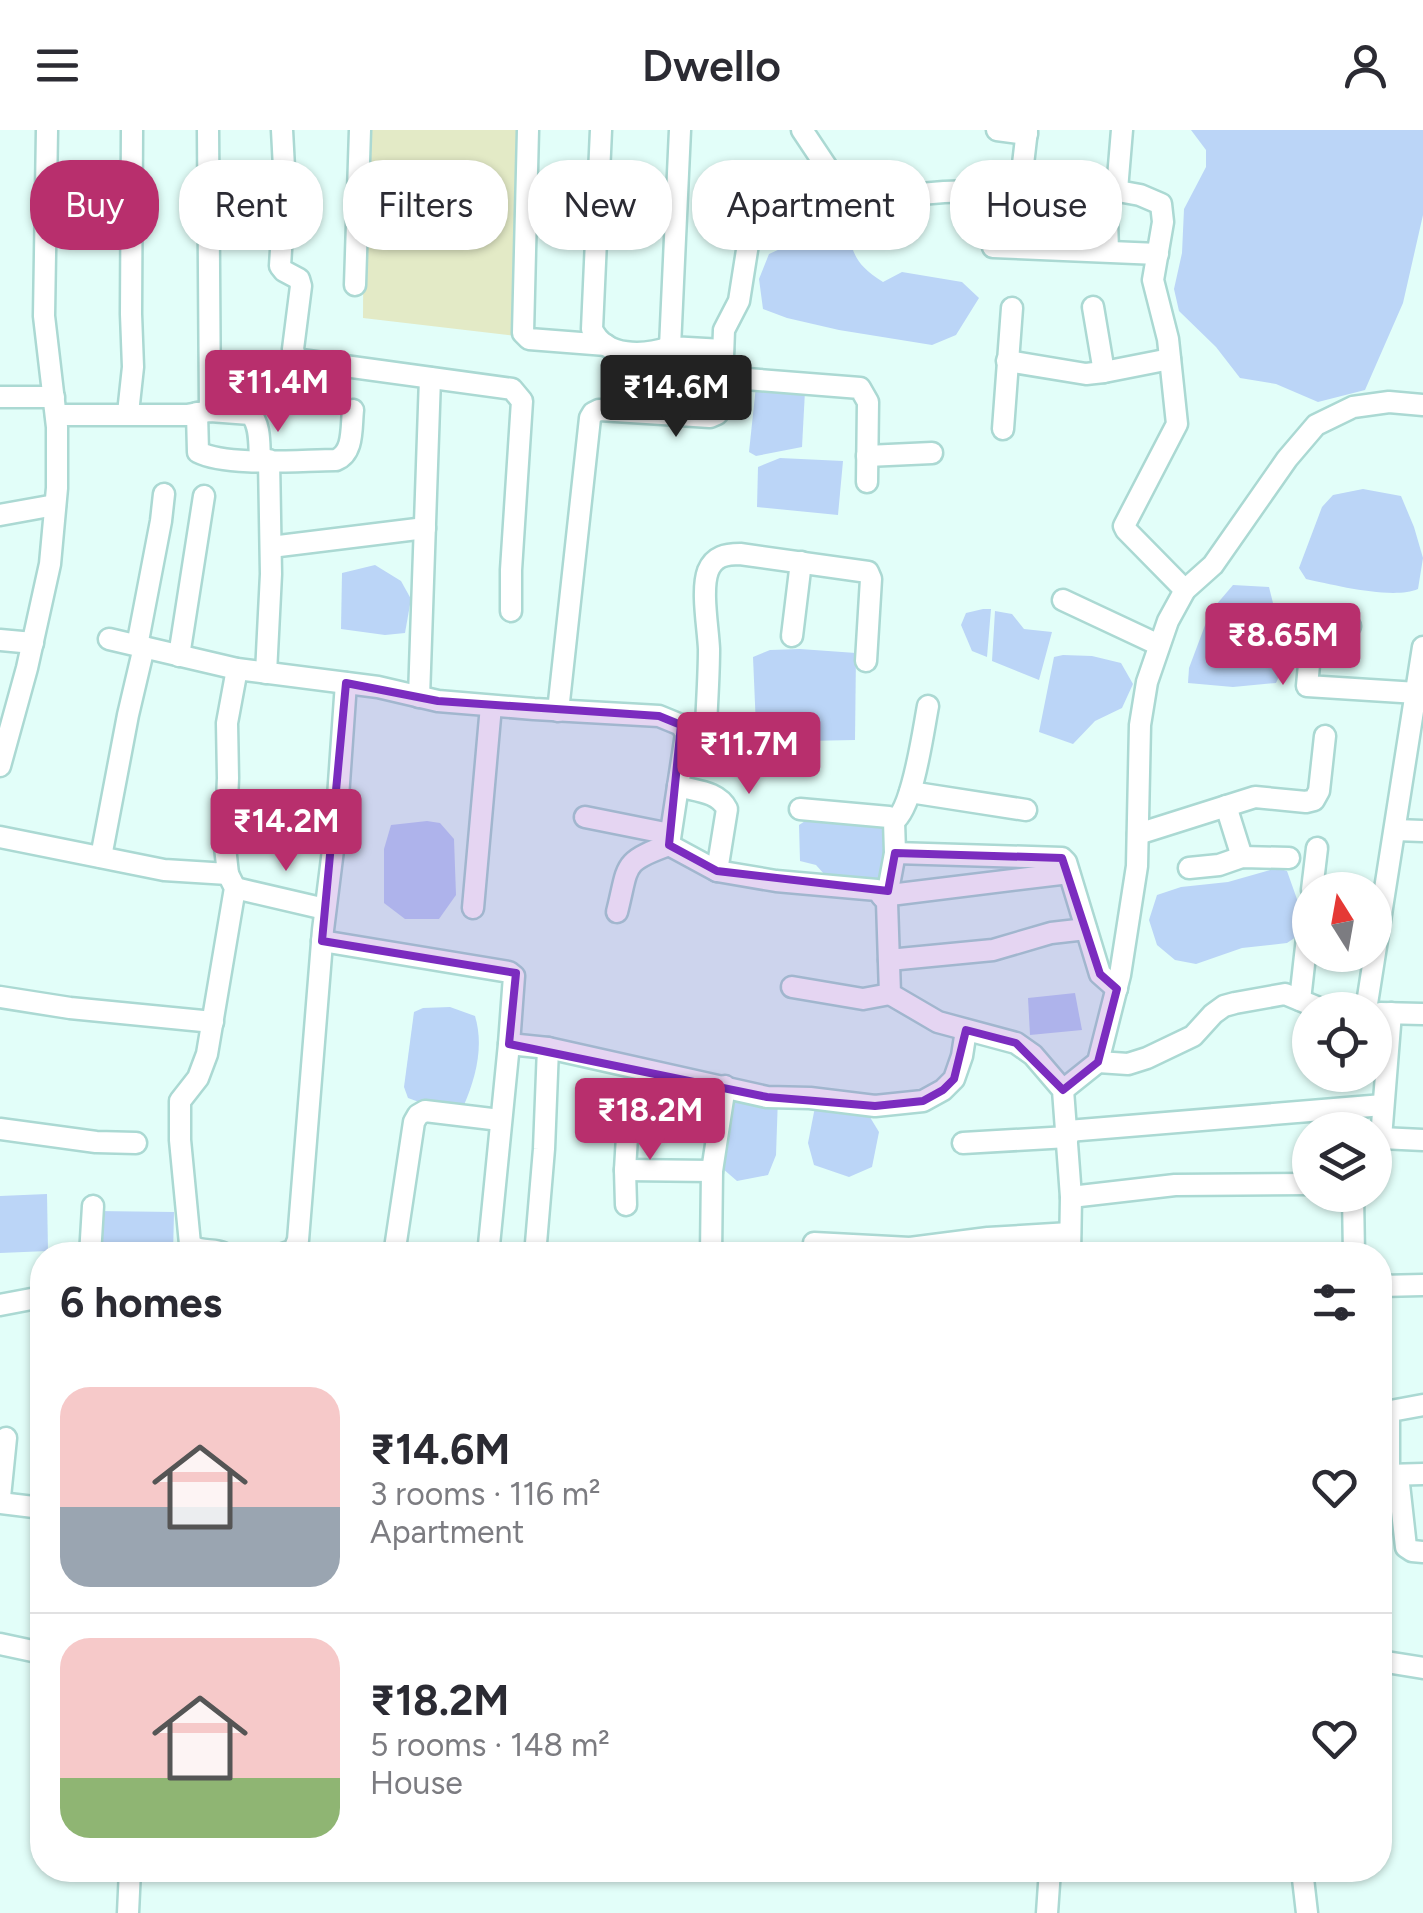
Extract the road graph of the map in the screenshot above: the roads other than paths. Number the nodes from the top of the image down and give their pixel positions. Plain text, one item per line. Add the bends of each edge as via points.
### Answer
1 (47, 130) edge
2 (132, 130) edge
3 (208, 130) edge
4 (282, 130) edge
5 (360, 130) edge
6 (528, 130) edge
7 (601, 130) edge
8 (680, 130) edge
9 (802, 130) edge
10 (998, 130) edge
11 (1122, 130) edge
12 (1027, 132) edge
13 (822, 160) edge
14 (1024, 160) edge
15 (1116, 160) edge
16 (1122, 191) edge
17 (747, 250) edge
18 (1080, 250) edge
19 (1108, 251) joint
20 (1158, 254) junction
21 (356, 284) dead end
22 (1093, 307) dead end
23 (1012, 308) dead end
24 (606, 346) junction
25 (670, 347) junction
26 (723, 350) junction
27 (1170, 359) junction
28 (1007, 361) junction
29 (1104, 372) junction
30 (722, 377) junction
31 (430, 378) junction
32 (0, 397) edge
33 (1423, 405) edge
34 (55, 406) junction
35 (352, 410) dead end
36 (204, 412) junction
37 (128, 413) junction
38 (1003, 429) dead end
39 (932, 452) dead end
40 (867, 456) junction
41 (265, 460) junction
42 (867, 482) dead end
43 (164, 494) dead end
44 (204, 496) dead end
45 (56, 506) junction
46 (0, 515) edge
47 (425, 528) junction
48 (271, 547) junction
49 (802, 562) junction
50 (1185, 590) junction
51 (1063, 600) dead end
52 (510, 611) dead end
53 (1350, 626) dead end
54 (792, 636) dead end
55 (109, 639) dead end
56 (0, 640) edge
57 (32, 643) junction
58 (1159, 645) junction
59 (141, 647) junction
60 (1423, 647) edge
61 (179, 656) junction
62 (866, 661) dead end
63 (237, 669) junction
64 (266, 673) junction
65 (346, 683) junction
66 (1419, 688) edge
67 (419, 697) junction
68 (491, 706) junction
69 (928, 706) dead end
70 (558, 710) junction
71 (682, 725) junction
72 (706, 727) junction
73 (5, 728) edge
74 (1324, 736) dead end
75 (1417, 736) edge
76 (805, 748) dead end
77 (0, 766) edge
78 (678, 786) junction
79 (910, 792) junction
80 (1226, 806) junction
81 (800, 808) dead end
82 (1026, 810) dead end
83 (585, 817) dead end
84 (894, 822) junction
85 (1395, 830) junction
86 (1423, 831) edge
87 (1138, 834) junction
88 (0, 837) edge
89 (669, 840) junction
90 (1317, 848) dead end
91 (895, 853) junction
92 (101, 857) junction
93 (1242, 858) junction
94 (1289, 858) dead end
95 (1190, 868) dead end
96 (717, 871) junction
97 (1314, 872) edge
98 (1069, 873) junction
99 (232, 881) junction
100 (885, 896) junction
101 (473, 908) dead end
102 (325, 909) junction
103 (617, 912) dead end
104 (1086, 929) junction
105 (322, 940) junction
106 (889, 960) junction
107 (792, 987) dead end
108 (1117, 989) junction
109 (1369, 992) edge
110 (890, 994) junction
111 (1292, 997) edge
112 (0, 998) edge
113 (1392, 1013) edge
114 (1423, 1014) edge
115 (213, 1022) junction
116 (966, 1030) junction
117 (510, 1044) junction
118 (548, 1048) junction
119 (1098, 1062) junction
120 (725, 1086) junction
121 (1063, 1090) junction
122 (1383, 1092) edge
123 (1383, 1105) junction
124 (1382, 1112) edge
125 (628, 1119) dead end
126 (500, 1120) junction
127 (0, 1129) edge
128 (1068, 1134) junction
129 (1423, 1140) edge
130 (962, 1142) dead end
131 (1392, 1142) edge
132 (136, 1143) dead end
133 (625, 1170) junction
134 (712, 1170) junction
135 (1292, 1184) edge
136 (1071, 1197) junction
137 (626, 1205) dead end
138 (93, 1206) dead end
139 (1354, 1212) edge
140 (1070, 1233) junction
141 (91, 1242) edge
142 (190, 1242) edge
143 (297, 1242) edge
144 (396, 1242) edge
145 (489, 1242) edge
146 (536, 1242) edge
147 (712, 1242) edge
148 (957, 1242) edge
149 (1070, 1242) edge
150 (1354, 1242) edge
151 (1423, 1284) edge
152 (1392, 1285) edge
153 (30, 1299) edge
154 (0, 1305) edge
155 (1423, 1405) edge
156 (1392, 1411) edge
157 (6, 1438) dead end
158 (1423, 1474) edge
159 (1392, 1475) edge
160 (1392, 1488) edge
161 (0, 1500) edge
162 (30, 1506) edge
163 (1423, 1552) edge
164 (0, 1644) edge
165 (30, 1650) edge
166 (1392, 1663) edge
167 (1423, 1668) edge
168 (129, 1882) edge
169 (1049, 1882) edge
170 (1303, 1882) edge
171 (128, 1913) edge
172 (1047, 1913) edge
173 (1307, 1913) edge

1 - 34 street via 44,316
2 - 37 street
3 - 36 street
4 - 31 street via 280,266 301,286 295,356
5 - 21 street
6 - 24 street via 523,333
7 - 24 street via 592,329
8 - 25 street
9 - 13 street
10 - 12 street
11 - 15 street
12 - 14 street
16 - 20 street via 1161,204
17 - 26 street
18 - 19 street
19 - 20 street
20 - 27 street via 1153,280
22 - 29 street
23 - 28 street
24 - 25 street via 643,354
25 - 26 street
26 - 30 street
27 - 29 street
27 - 50 street via 1177,424 1124,526
28 - 29 street
28 - 38 street
30 - 40 street via 860,388 868,402
30 - 70 street via 717,414 599,410 590,418
31 - 47 street
31 - 52 street via 512,389 522,400
32 - 34 street
33 - 50 street via 1353,406 1316,426 1213,565
34 - 37 street
34 - 45 street
35 - 41 street via 342,459
36 - 37 street
36 - 41 street via 254,417
36 - 41 street via 198,452
39 - 40 street
40 - 42 street
41 - 48 street
43 - 59 street
44 - 61 street
45 - 46 street
45 - 57 street
47 - 48 street
47 - 67 street
48 - 64 street
49 - 54 street
49 - 62 street via 868,572
49 - 72 street via 726,554 709,567
50 - 58 street
51 - 58 street
53 - 66 street via 1313,622 1308,686
55 - 59 street
56 - 57 street
57 - 73 street
58 - 87 street via 1140,725
59 - 61 street
59 - 92 street
60 - 66 street
61 - 63 street
63 - 64 street
63 - 99 street via 227,723
64 - 65 street
65 - 67 street
65 - 102 street
66 - 75 street
67 - 68 street
68 - 70 street
68 - 101 street
69 - 79 street
70 - 71 street via 659,716
71 - 72 street
71 - 78 street
72 - 76 street
73 - 77 street
74 - 80 street via 1314,800 1256,797
75 - 85 street
78 - 89 street
78 - 96 street via 713,795 727,809
79 - 82 street
79 - 84 street
80 - 87 street
80 - 93 street
81 - 84 street
83 - 89 street
84 - 91 street
85 - 86 street
85 - 109 street
87 - 108 street
88 - 92 street
89 - 96 street
89 - 103 street via 628,867
90 - 97 street
91 - 98 street via 1057,857
91 - 100 street
92 - 99 street
93 - 94 street
93 - 95 street
96 - 100 street
98 - 100 street
98 - 104 street
99 - 102 street
99 - 115 street
100 - 106 street
102 - 105 street
104 - 106 street via 993,950
104 - 108 street via 1100,974
105 - 117 street via 509,972 515,985
105 - 143 street
106 - 110 street
107 - 110 street via 864,999
108 - 119 street
110 - 116 street
111 - 119 street via 1224,1006 1178,1044 1128,1064
112 - 115 street
113 - 114 street
115 - 142 street via 204,1068 180,1101
116 - 120 street via 954,1079 923,1102 875,1106 767,1097
116 - 121 street via 1016,1043
117 - 118 street
117 - 126 street
118 - 120 street
118 - 146 street
119 - 121 street
120 - 134 street
121 - 128 street
122 - 123 street
123 - 124 street
123 - 128 street
125 - 133 street
126 - 144 street via 418,1115
126 - 145 street
127 - 132 street
128 - 130 street
128 - 136 street
129 - 131 street
133 - 134 street
133 - 137 street
134 - 147 street
135 - 136 street via 1175,1185
136 - 140 street
138 - 141 street
139 - 150 street
140 - 148 street
140 - 149 street
151 - 152 street
153 - 154 street
155 - 156 street
157 - 161 street
158 - 159 street
160 - 163 street via 1406,1547
161 - 162 street
164 - 165 street
166 - 167 street
168 - 171 street
169 - 172 street
170 - 173 street

